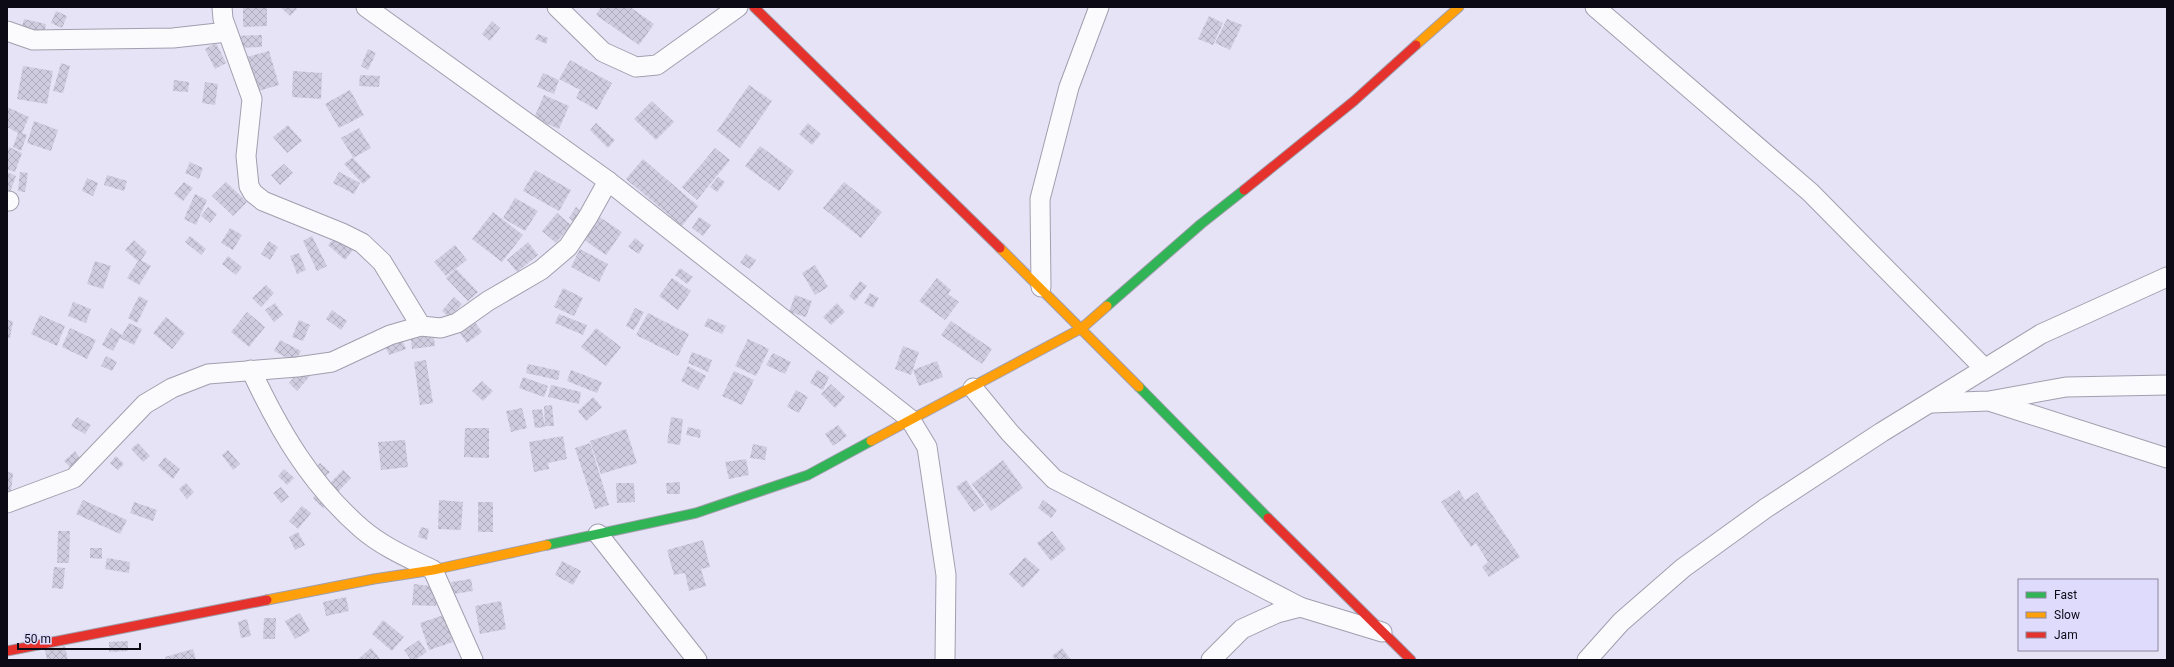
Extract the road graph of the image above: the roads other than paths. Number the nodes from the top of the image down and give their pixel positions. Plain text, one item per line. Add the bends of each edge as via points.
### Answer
1 (222, 7) edge
2 (366, 7) edge
3 (556, 7) edge
4 (738, 7) edge
5 (754, 7) edge
6 (1099, 7) edge
7 (1459, 7) edge
8 (1595, 7) edge
9 (7, 31) edge
10 (227, 32) junction
11 (608, 181) junction
12 (2167, 277) edge
13 (1041, 287) junction
14 (421, 326) junction
15 (1082, 328) junction
16 (1984, 368) junction
17 (251, 370) junction
18 (2167, 385) edge
19 (973, 388) junction
20 (1989, 401) junction
21 (1931, 404) junction
22 (910, 419) junction
23 (2167, 458) edge
24 (7, 503) edge
25 (598, 534) junction
26 (433, 570) junction
27 (1300, 607) junction
28 (1382, 632) junction
29 (7, 651) edge
30 (473, 660) edge
31 (696, 660) edge
32 (945, 660) edge
33 (1211, 660) edge
34 (1411, 660) edge
35 (1587, 660) edge

1 - 10 street
2 - 11 street
3 - 4 street via 603,52 636,67 658,65
5 - 13 street
6 - 13 street via 1069,87 1040,199
7 - 15 street via 1354,101 1201,224
8 - 16 street via 1810,192
9 - 10 street via 33,40 173,38
10 - 14 street via 252,99 246,156 249,186 253,193 263,201 362,243 382,262
11 - 14 street via 568,247 542,270 488,301 457,323 441,328
11 - 22 street
12 - 16 street via 2041,334
13 - 15 street
14 - 17 street via 390,335 332,362 297,368
15 - 19 street
15 - 28 street
16 - 21 street
17 - 24 street via 208,374 172,388 145,404 74,478
17 - 26 street via 265,401 305,468 336,504 369,534 399,554
18 - 20 street via 2066,387
19 - 22 street
19 - 27 street via 1010,434 1054,478
20 - 21 street
20 - 23 street
21 - 35 street via 1882,432 1766,508 1683,568 1621,622
22 - 25 street via 808,475 696,513
22 - 32 street via 927,447 946,575
25 - 26 street
25 - 31 street
26 - 29 street via 374,579
26 - 30 street
27 - 28 street
27 - 33 street via 1277,613 1242,628
28 - 34 street

